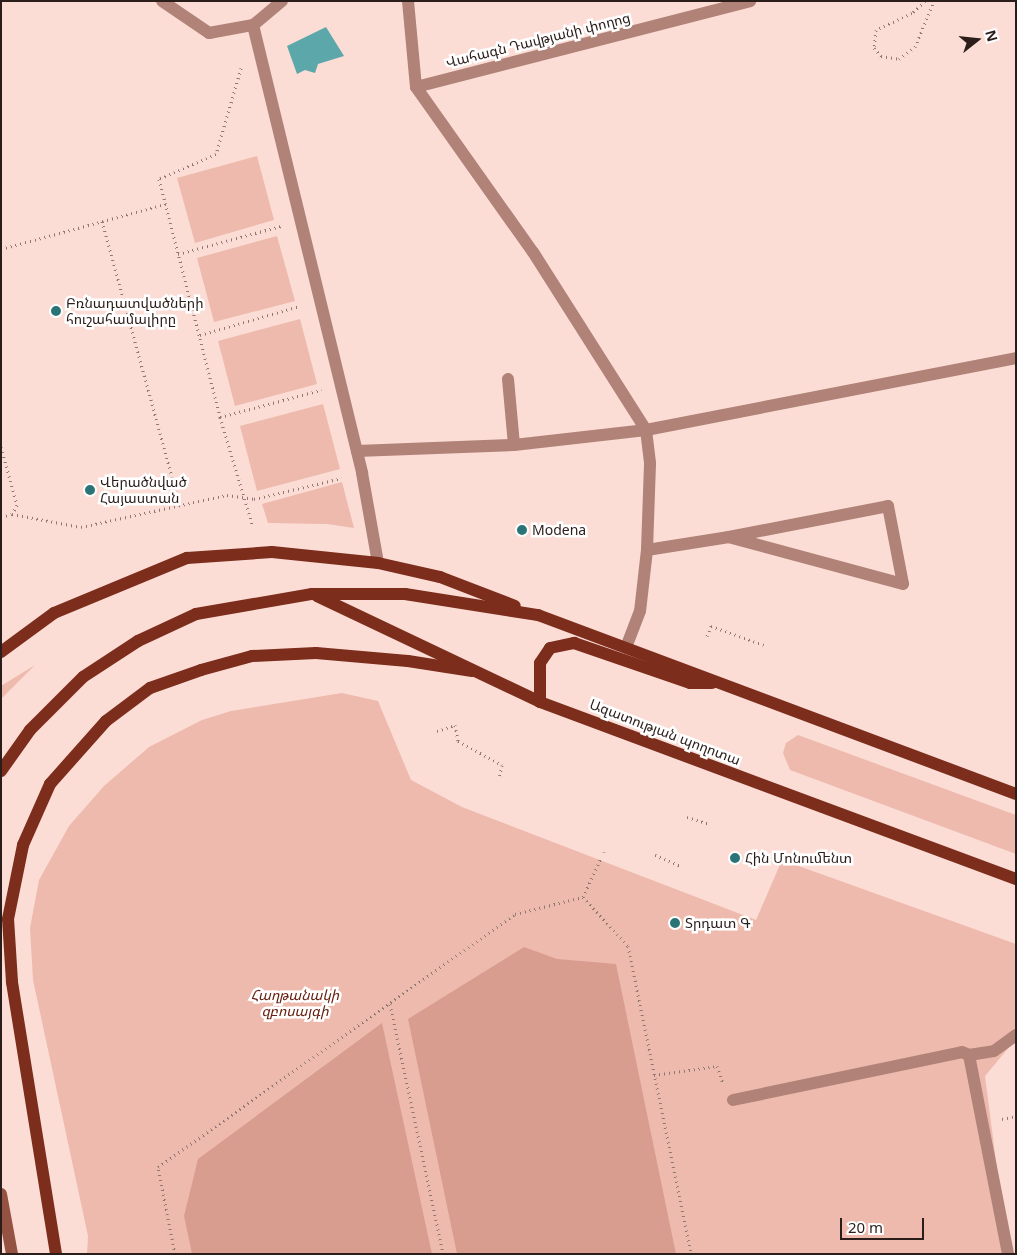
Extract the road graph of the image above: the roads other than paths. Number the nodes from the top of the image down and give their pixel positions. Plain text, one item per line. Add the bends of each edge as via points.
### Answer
1 (162, 1) edge
2 (282, 1) edge
3 (408, 1) edge
4 (750, 1) edge
5 (253, 25) junction
6 (416, 86) junction
7 (1016, 358) edge
8 (508, 378) dead end
9 (646, 430) junction
10 (514, 445) junction
11 (357, 451) junction
12 (729, 537) junction
13 (647, 550) junction
14 (378, 563) junction
15 (312, 594) junction
16 (538, 615) junction
17 (626, 648) junction
18 (1, 652) edge
19 (472, 671) junction
20 (720, 683) junction
21 (540, 702) junction
22 (1, 771) edge
23 (1016, 794) edge
24 (1016, 879) edge
25 (1016, 1035) edge
26 (969, 1056) junction
27 (733, 1100) road end
28 (1, 1194) edge
29 (12, 1254) edge
30 (56, 1254) edge
31 (1008, 1254) edge

1 - 5 street via 209,33
2 - 5 street
3 - 6 street
4 - 6 street, Վահագն Դավթյանի փողոց
5 - 11 street
6 - 9 street via 533,252
7 - 9 street
8 - 10 street
9 - 10 street
9 - 13 street via 650,464
10 - 11 street
11 - 14 street
12 - 12 street via 888,506 903,584 838,567
12 - 13 street
13 - 17 street via 640,611
14 - 16 main road via 440,577
14 - 18 main road via 272,552 187,558 54,613
15 - 16 main road via 405,594
15 - 19 main road, Ազատության պողոտա
15 - 22 main road via 196,614 138,641 83,677 30,730
16 - 17 main road
17 - 20 main road
19 - 21 main road, Ազատության պողոտա
19 - 30 main road via 316,653 252,656 150,688 106,721 50,784 23,845 8,919 12,982
20 - 21 main road via 690,683 574,643 550,648 540,663
20 - 23 main road
21 - 24 main road, Ազատության պողոտա
25 - 26 street via 994,1051
26 - 27 street via 962,1052
26 - 31 street
28 - 29 main road

